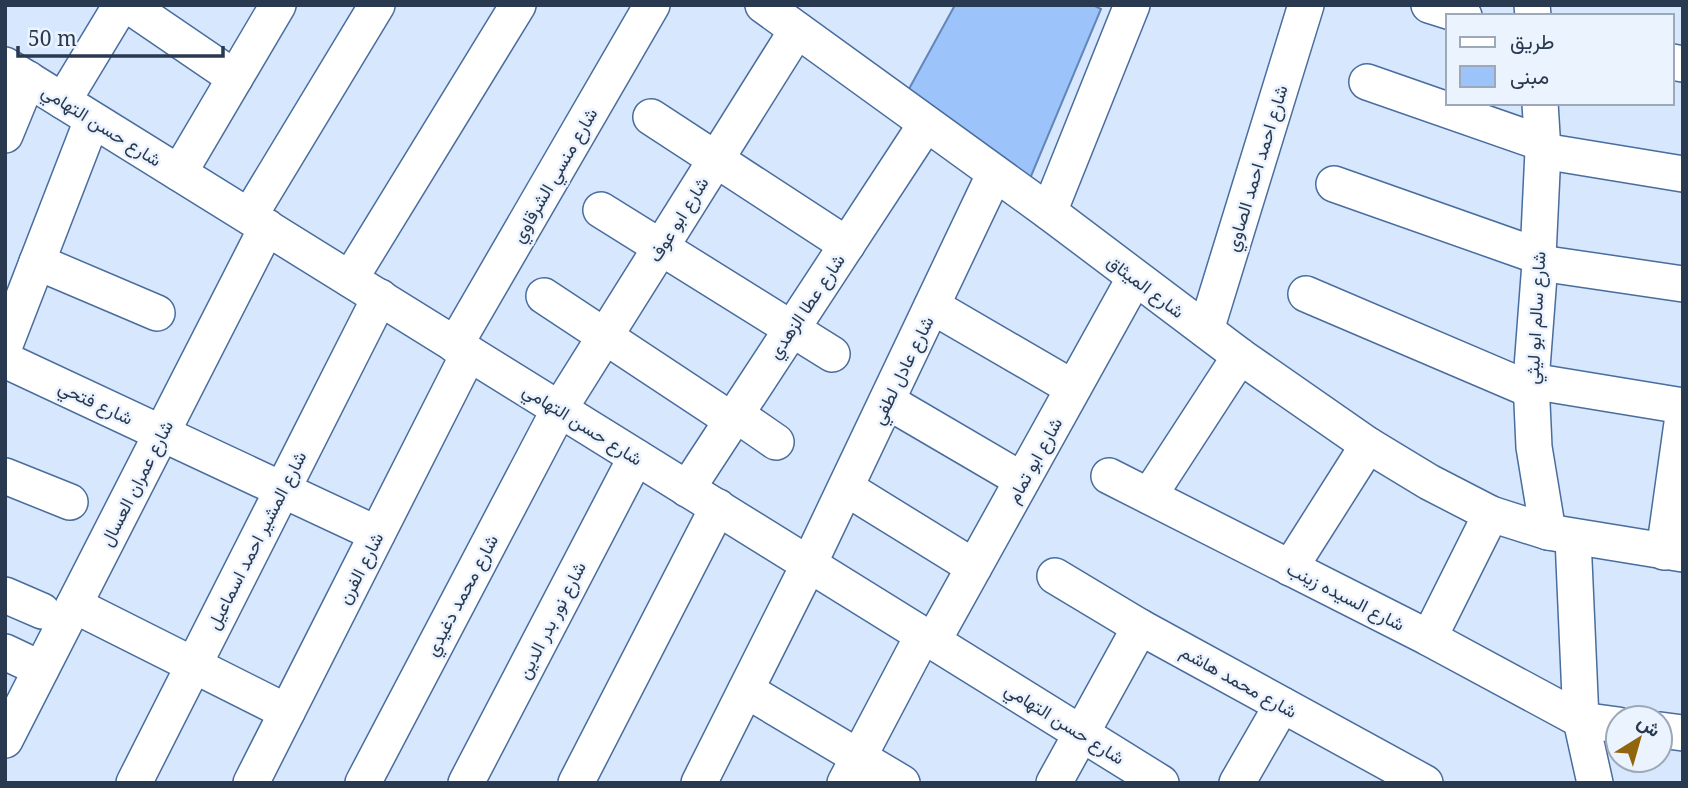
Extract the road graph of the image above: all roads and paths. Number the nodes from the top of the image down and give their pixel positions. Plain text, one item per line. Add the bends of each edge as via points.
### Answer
1 (121, 5) edge
2 (128, 5) edge
3 (278, 5) edge
4 (377, 5) edge
5 (518, 5) edge
6 (652, 5) edge
7 (763, 5) edge
8 (1132, 5) edge
9 (1306, 5) edge
10 (1429, 5) edge
11 (1458, 14) edge
12 (797, 30) junction
13 (17, 72) edge
14 (235, 78) junction
15 (1367, 82) dead end
16 (63, 101) junction
17 (1540, 105) edge
18 (651, 117) dead end
19 (92, 120) junction
20 (926, 124) junction
21 (5, 135) edge
22 (1543, 147) junction
23 (716, 159) junction
24 (179, 173) junction
25 (1683, 174) edge
26 (994, 175) junction
27 (1334, 184) dead end
28 (601, 211) dead end
29 (1049, 212) junction
30 (259, 221) junction
31 (847, 245) junction
32 (660, 248) junction
33 (1539, 259) junction
34 (37, 261) junction
35 (350, 279) junction
36 (1134, 279) junction
37 (1683, 285) edge
38 (1306, 294) dead end
39 (544, 296) dead end
40 (380, 297) junction
41 (932, 306) junction
42 (157, 313) dead end
43 (790, 328) junction
44 (1206, 330) junction
45 (604, 337) junction
46 (5, 345) edge
47 (462, 349) junction
48 (832, 354) dead end
49 (1240, 356) junction
50 (5, 360) edge
51 (1531, 385) junction
52 (1073, 388) junction
53 (887, 401) junction
54 (1683, 406) edge
55 (560, 408) junction
56 (1683, 416) edge
57 (735, 418) junction
58 (162, 432) junction
59 (776, 442) dead end
60 (1368, 445) junction
61 (636, 457) junction
62 (5, 476) edge
63 (1109, 476) dead end
64 (1022, 480) junction
65 (846, 488) junction
66 (282, 489) junction
67 (688, 489) junction
68 (1149, 496) junction
69 (70, 502) dead end
70 (718, 507) junction
71 (1491, 514) junction
72 (377, 534) junction
73 (1561, 535) junction
74 (1673, 553) edge
75 (809, 564) junction
76 (974, 567) junction
77 (1290, 568) junction
78 (1055, 576) dead end
79 (5, 595) edge
80 (58, 608) junction
81 (1140, 627) junction
82 (928, 638) junction
83 (1429, 638) junction
84 (5, 652) edge
85 (193, 665) junction
86 (41, 669) junction
87 (746, 690) junction
88 (1282, 705) junction
89 (287, 712) junction
90 (1581, 720) junction
91 (1604, 723) edge
92 (1081, 733) junction
93 (5, 740) edge
94 (852, 770) edge
95 (712, 778) edge
96 (1157, 782) edge
97 (134, 783) edge
98 (251, 783) edge
99 (363, 783) edge
100 (466, 783) edge
101 (576, 783) edge
102 (902, 783) edge
103 (1054, 783) edge
104 (1237, 783) edge
105 (1425, 783) edge
106 (1595, 783) edge

1 - 16 street
2 - 14 street
3 - 14 street
4 - 30 street, شارع عمران العسال
5 - 35 street
6 - 47 street, شارع منسي الشرقاوي
7 - 12 street, شارع الميثاق
8 - 29 street
9 - 44 street, شارع احمد احمد الصاوي
10 - 11 street
12 - 20 street, شارع الميثاق
12 - 23 street, شارع ابو عوف
13 - 16 street, شارع حسن التهامي
13 - 21 street
14 - 24 street
15 - 22 street
16 - 19 street, شارع حسن التهامي
17 - 22 street, شارع سالم ابو ليثي
18 - 23 street
19 - 24 street, شارع حسن التهامي
19 - 34 street
20 - 26 street, شارع الميثاق
20 - 31 street, شارع عطا الزهدي
22 - 25 street
22 - 33 street, شارع سالم ابو ليثي
23 - 31 street
23 - 32 street, شارع ابو عوف
24 - 30 street, شارع حسن التهامي
26 - 29 street, شارع الميثاق
26 - 41 street, شارع عادل لطفي
27 - 33 street
28 - 32 street
29 - 36 street, شارع الميثاق
30 - 35 street, شارع حسن التهامي
30 - 58 street, شارع عمران العسال
31 - 43 street, شارع عطا الزهدي
32 - 43 street
32 - 45 street, شارع ابو عوف
33 - 37 street
33 - 51 street, شارع سالم ابو ليثي
34 - 42 street
34 - 46 street
35 - 40 street, شارع حسن التهامي
36 - 44 street, شارع الميثاق
36 - 52 street, شارع ابو تمام
38 - 51 street
39 - 45 street
40 - 47 street, شارع حسن التهامي
40 - 66 street, شارع المشير احمد اسماعيل
41 - 52 street
41 - 53 street, شارع عادل لطفي
43 - 48 street
43 - 57 street, شارع عطا الزهدي
44 - 49 street, شارع الميثاق
45 - 55 street, شارع ابو عوف
45 - 57 street
47 - 55 street, شارع حسن التهامي
47 - 72 street, شارع الفرن
49 - 60 street, شارع الميثاق
49 - 68 street
50 - 58 street, شارع فتحي
51 - 54 street
51 - 73 street, شارع سالم ابو ليثي via 1534,447
52 - 64 street, شارع ابو تمام
53 - 64 street
53 - 65 street, شارع عادل لطفي
55 - 61 street, شارع حسن التهامي
55 - 99 street, شارع محمد دغيدي
56 - 74 street
57 - 59 street
57 - 67 street, شارع عطا الزهدي
58 - 66 street, شارع فتحي
58 - 80 street, شارع عمران العسال
60 - 71 street, شارع الميثاق
60 - 77 street
61 - 67 street, شارع حسن التهامي
61 - 100 street, شارع نور بدر الدين
62 - 69 street
63 - 68 street, شارع السيده زينب
64 - 76 street, شارع ابو تمام
65 - 75 street, شارع عادل لطفي
65 - 76 street
66 - 72 street, شارع فتحي
66 - 85 street, شارع المشير احمد اسماعيل
67 - 70 street, شارع حسن التهامي
68 - 77 street, شارع السيده زينب
70 - 75 street, شارع حسن التهامي
70 - 101 street
71 - 73 street, شارع الميثاق
71 - 83 street
72 - 89 street, شارع الفرن
73 - 74 street, شارع الميثاق
73 - 90 street, شارع سالم ابو ليثي
75 - 82 street, شارع حسن التهامي
75 - 87 street, شارع عادل لطفي
76 - 82 street, شارع ابو تمام
77 - 83 street, شارع السيده زينب
78 - 81 street, شارع محمد هاشم
79 - 80 street
80 - 85 street
80 - 86 street, شارع عمران العسال
81 - 88 street, شارع محمد هاشم
81 - 92 street
82 - 92 street, شارع حسن التهامي
82 - 94 street, شارع ابو تمام
83 - 90 street, شارع السيده زينب
84 - 86 street
85 - 89 street
85 - 97 street, شارع المشير احمد اسماعيل
86 - 93 street, شارع عمران العسال
87 - 94 street
87 - 95 street, شارع عادل لطفي
88 - 104 street
88 - 105 street, شارع محمد هاشم
89 - 98 street, شارع الفرن
90 - 91 street
90 - 106 street, شارع سالم ابو ليثي
92 - 96 street, شارع حسن التهامي
92 - 103 street
94 - 102 street

